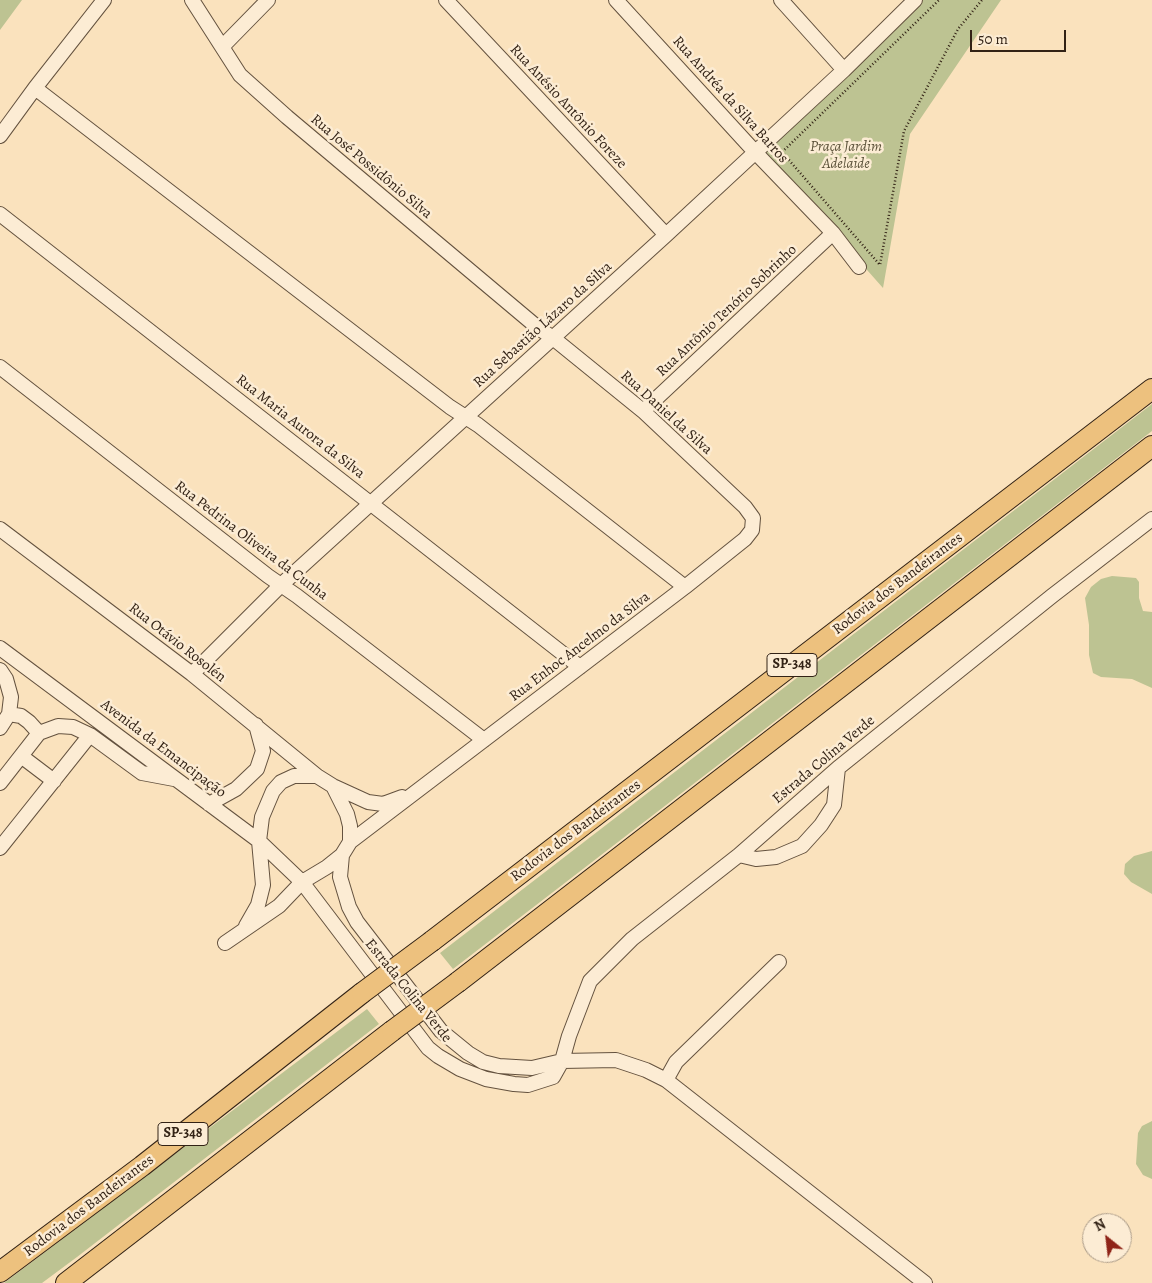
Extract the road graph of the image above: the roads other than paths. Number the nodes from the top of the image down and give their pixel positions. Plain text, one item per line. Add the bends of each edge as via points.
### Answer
1 (104, 0) edge
2 (192, 0) edge
3 (268, 0) edge
4 (446, 0) edge
5 (616, 0) edge
6 (781, 0) edge
7 (915, 0) edge
8 (222, 47) junction
9 (844, 70) junction
10 (35, 88) junction
11 (0, 136) edge
12 (755, 152) junction
13 (0, 214) edge
14 (833, 233) junction
15 (666, 235) junction
16 (859, 267) dead end
17 (553, 338) junction
18 (0, 367) edge
19 (1152, 389) edge
20 (643, 411) junction
21 (465, 417) junction
22 (1152, 446) edge
23 (370, 503) junction
24 (753, 518) joint
25 (1152, 520) edge
26 (0, 529) edge
27 (281, 585) junction
28 (685, 588) junction
29 (0, 648) edge
30 (580, 667) junction
31 (0, 670) edge
32 (192, 674) junction
33 (8, 714) junction
34 (256, 725) junction
35 (0, 728) edge
36 (39, 734) junction
37 (90, 735) junction
38 (484, 740) junction
39 (21, 756) junction
40 (838, 768) junction
41 (317, 776) junction
42 (178, 780) junction
43 (54, 781) junction
44 (0, 783) edge
45 (333, 786) junction
46 (414, 792) junction
47 (209, 804) junction
48 (259, 841) junction
49 (350, 842) junction
50 (0, 848) edge
51 (342, 855) junction
52 (739, 855) junction
53 (302, 882) junction
54 (244, 929) junction
55 (225, 943) dead end
56 (778, 962) dead end
57 (562, 1061) junction
58 (666, 1080) junction
59 (0, 1272) edge
60 (66, 1283) edge
61 (925, 1283) edge

1 - 10 street
2 - 8 street, Rua José Possidônio Silva
3 - 8 street
4 - 15 street, Rua Anésio Antônio Foreze
5 - 12 street, Rua Andréa da Silva Barros
6 - 9 street
7 - 9 street, Rua Sebastião Lázaro da Silva
8 - 17 street, Rua José Possidônio Silva via 240,75 286,116
9 - 12 street, Rua Sebastião Lázaro da Silva
10 - 11 street
10 - 21 street
12 - 14 street, Rua Andréa da Silva Barros
12 - 15 street, Rua Sebastião Lázaro da Silva
13 - 23 street, Rua Maria Aurora da Silva
14 - 16 street, Rua Andréa da Silva Barros
14 - 20 street, Rua Antônio Tenório Sobrinho
15 - 17 street, Rua Sebastião Lázaro da Silva
17 - 20 street, Rua Daniel da Silva
17 - 21 street, Rua Sebastião Lázaro da Silva
18 - 27 street, Rua Pedrina Oliveira da Cunha
19 - 59 highway, Rodovia dos Bandeirantes / SP-348, bridge
20 - 24 street, Rua Daniel da Silva
21 - 23 street, Rua Sebastião Lázaro da Silva
21 - 28 street
22 - 60 highway, SP-348, bridge
23 - 27 street, Rua Sebastião Lázaro da Silva
23 - 30 street, Rua Maria Aurora da Silva
24 - 28 street, Rua Enhoc Ancelmo da Silva via 752,530 745,539
25 - 40 street, Estrada Colina Verde
26 - 32 street, Rua Otávio Rosolén
27 - 32 street, Rua Sebastião Lázaro da Silva
27 - 38 street, Rua Pedrina Oliveira da Cunha
28 - 30 street, Rua Enhoc Ancelmo da Silva
29 - 42 street, Avenida da Emancipação
30 - 38 street, Rua Enhoc Ancelmo da Silva
31 - 33 street via 11,697
32 - 34 street, Rua Otávio Rosolén
33 - 35 street
33 - 36 street via 21,716
34 - 41 street, Rua Otávio Rosolén
34 - 47 street via 263,751 257,769 236,788
36 - 37 street via 58,726 73,727
36 - 39 street
37 - 42 street via 142,773
37 - 43 street
38 - 46 street, Rua Enhoc Ancelmo da Silva
39 - 43 street
39 - 44 street
40 - 52 street, Estrada Colina Verde
40 - 52 street via 834,805 802,846 776,857
41 - 45 street, Rua Otávio Rosolén
41 - 48 street via 294,776 281,782 273,791 262,818
42 - 47 street, Avenida da Emancipação
43 - 50 street
45 - 46 street, Rua Enhoc Ancelmo da Silva via 368,802 383,804
45 - 49 street via 347,814
46 - 49 street, Rua Enhoc Ancelmo da Silva
47 - 48 street, Avenida da Emancipação
48 - 53 street, Avenida da Emancipação
48 - 54 street via 263,885 258,905
49 - 51 street
51 - 53 street
51 - 57 street, Estrada Colina Verde via 340,876 357,922 441,1031 468,1053 499,1066 532,1068
52 - 57 street, Estrada Colina Verde via 632,939 590,981
53 - 54 street via 279,906
53 - 57 street, Estrada Colina Verde via 428,1048 438,1056 472,1074 514,1084 553,1078
54 - 55 street
56 - 58 street via 676,1062
57 - 58 street via 616,1060
58 - 61 street

